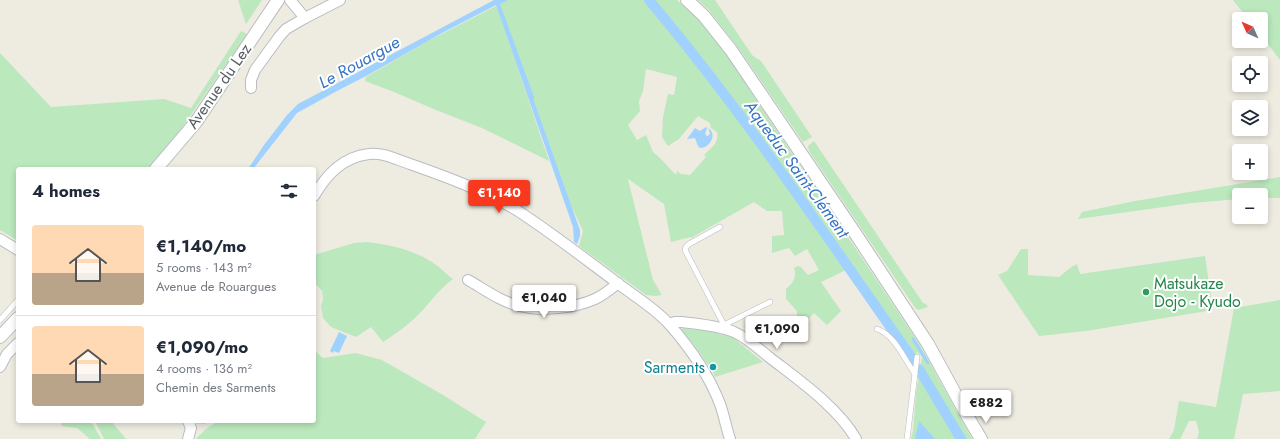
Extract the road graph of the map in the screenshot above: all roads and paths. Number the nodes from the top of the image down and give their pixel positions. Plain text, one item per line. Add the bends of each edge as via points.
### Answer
1 (278, 0) edge
2 (290, 0) edge
3 (340, 0) edge
4 (687, 0) edge
5 (305, 18) junction
6 (251, 88) dead end
7 (158, 167) edge
8 (316, 193) edge
9 (720, 227) dead end
10 (0, 239) edge
11 (16, 249) edge
12 (468, 280) dead end
13 (618, 284) junction
14 (16, 302) edge
15 (770, 302) dead end
16 (0, 320) edge
17 (16, 320) edge
18 (669, 324) junction
19 (724, 327) junction
20 (877, 329) dead end
21 (0, 337) edge
22 (16, 345) edge
23 (917, 357) dead end
24 (0, 367) edge
25 (915, 374) junction
26 (189, 423) edge
27 (188, 439) edge
28 (730, 439) edge
29 (856, 439) edge
30 (907, 439) edge
31 (981, 439) edge

1 - 7 street, Avenue du Lez via 196,122
2 - 5 street
3 - 5 street
4 - 31 street via 704,16 731,50 855,233 928,344
5 - 6 street via 286,29 279,37 255,70
8 - 13 street via 332,171 347,160 360,155 383,155 472,188 516,210
9 - 19 lane via 689,244 685,250
10 - 11 street
12 - 13 street via 506,301 519,306 537,308 559,308 586,303
13 - 18 street via 646,303
14 - 16 lane
15 - 19 lane
17 - 21 street
18 - 19 street via 682,322
18 - 28 street via 691,351 707,377 720,404
19 - 29 street via 740,335 791,374 844,422
20 - 25 lane via 885,332 907,359
22 - 24 street
23 - 25 lane
25 - 30 lane
26 - 27 street

